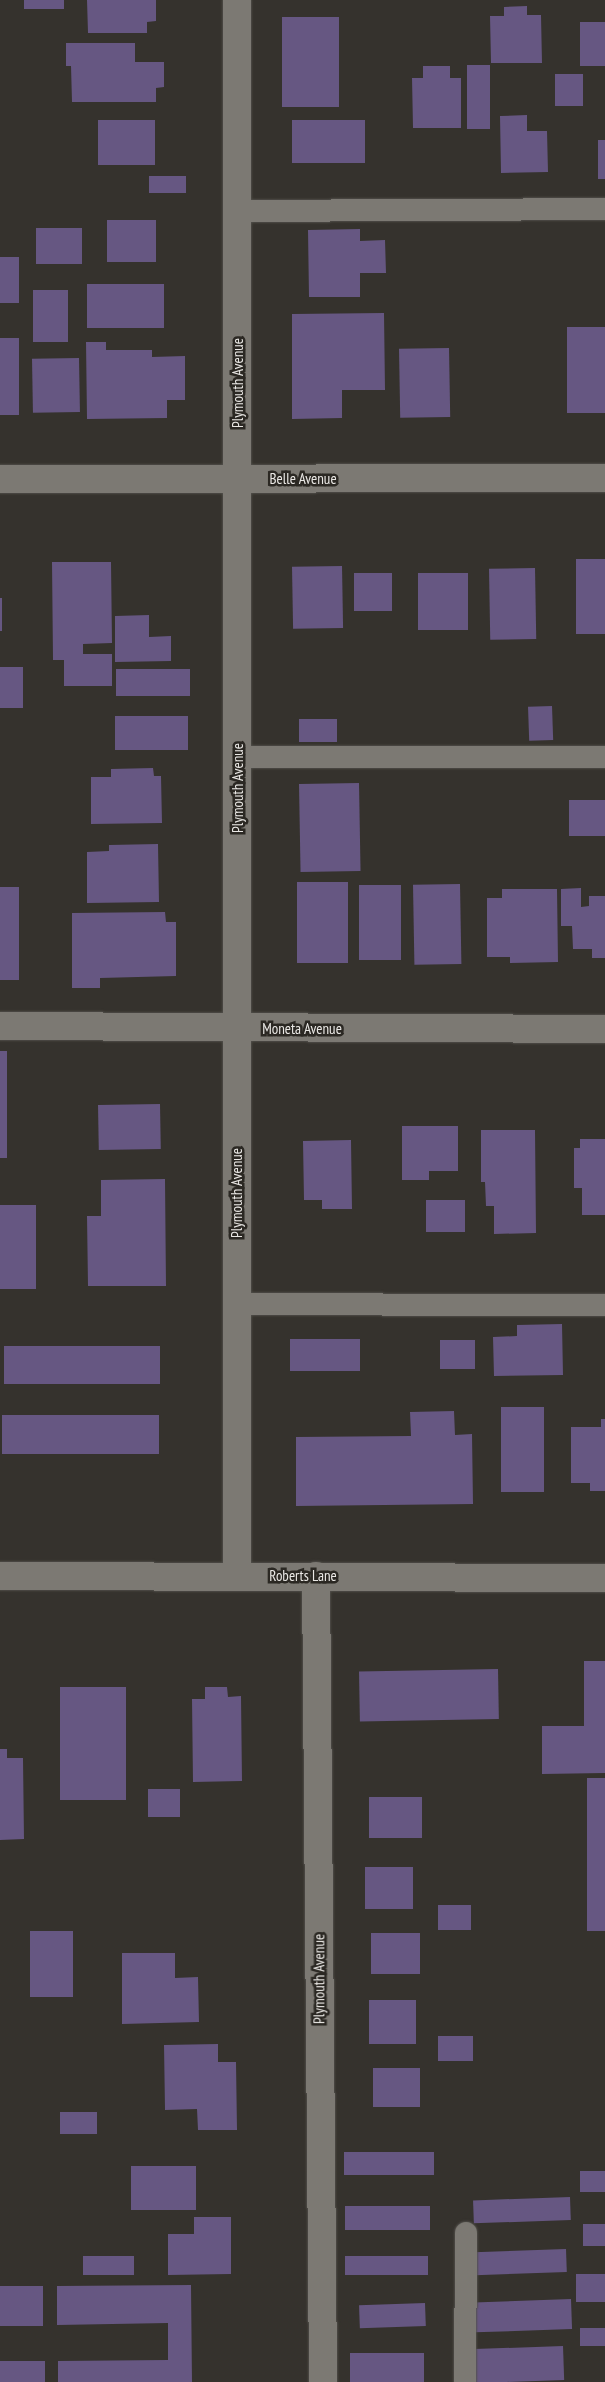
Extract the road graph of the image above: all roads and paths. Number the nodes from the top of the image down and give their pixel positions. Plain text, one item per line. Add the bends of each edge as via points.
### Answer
1 (237, 0) edge
2 (605, 209) edge
3 (237, 211) junction
4 (605, 478) edge
5 (0, 479) edge
6 (238, 479) junction
7 (238, 757) junction
8 (605, 757) edge
9 (0, 1026) edge
10 (605, 1028) edge
11 (238, 1029) junction
12 (237, 1304) junction
13 (605, 1305) edge
14 (0, 1576) edge
15 (237, 1576) junction
16 (316, 1576) junction
17 (605, 1578) edge
18 (466, 2232) dead end
19 (323, 2382) edge
20 (465, 2382) edge

1 - 3 street, Plymouth Avenue
2 - 3 lane
3 - 6 street, Plymouth Avenue
4 - 6 street, Belle Avenue
5 - 6 street, Belle Avenue
6 - 7 street, Plymouth Avenue
7 - 8 lane
7 - 11 street, Plymouth Avenue
9 - 11 street, Moneta Avenue
10 - 11 street, Moneta Avenue
11 - 12 street, Plymouth Avenue
12 - 13 lane
12 - 15 street, Plymouth Avenue
14 - 15 street, Roberts Lane
15 - 16 street, Roberts Lane
16 - 17 street, Roberts Lane
16 - 19 street, Plymouth Avenue
18 - 20 lane

